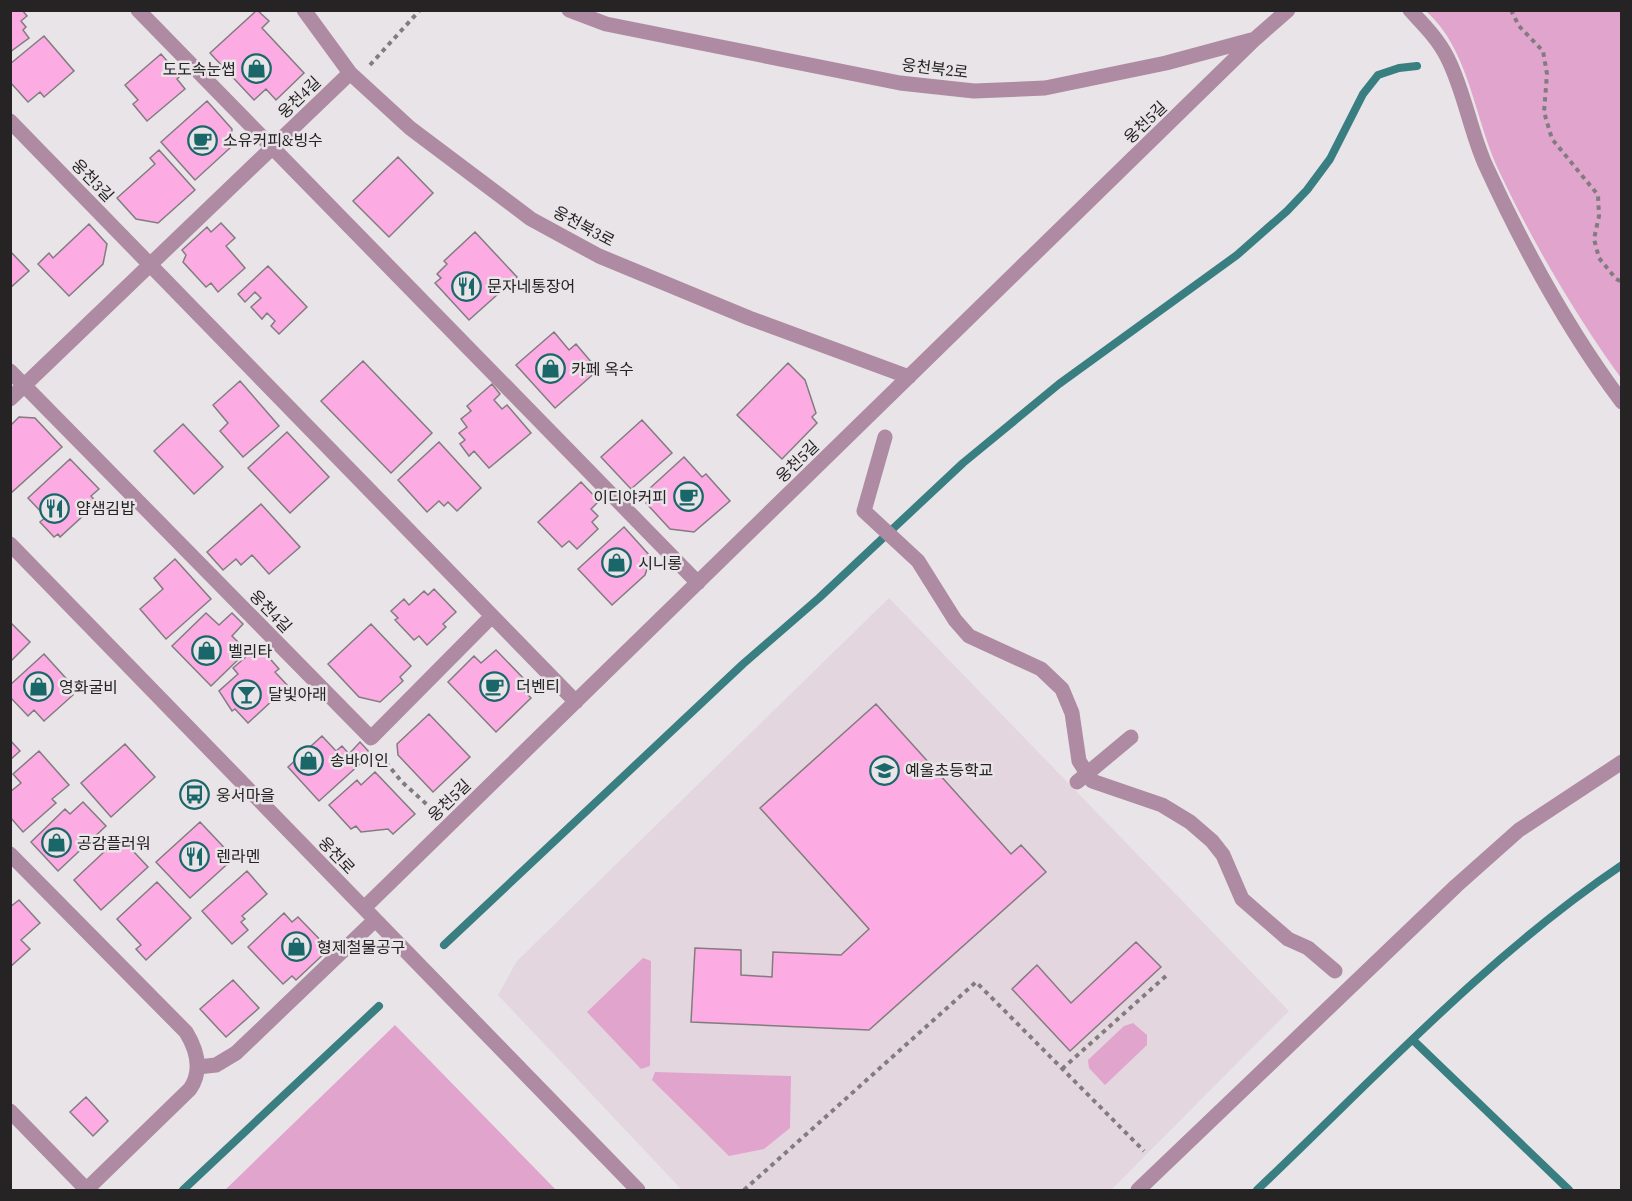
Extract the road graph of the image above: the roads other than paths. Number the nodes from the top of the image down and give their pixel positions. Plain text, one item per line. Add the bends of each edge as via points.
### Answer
1 (138, 10) edge
2 (304, 10) edge
3 (569, 10) edge
4 (1288, 10) edge
5 (1410, 10) edge
6 (1256, 39) junction
7 (353, 76) junction
8 (10, 121) edge
9 (272, 147) junction
10 (150, 265) junction
11 (10, 371) edge
12 (909, 377) junction
13 (24, 385) junction
14 (10, 399) edge
15 (1622, 402) edge
16 (885, 437) dead end
17 (10, 544) edge
18 (698, 583) junction
19 (492, 616) junction
20 (576, 702) junction
21 (1131, 737) dead end
22 (1622, 762) edge
23 (1081, 779) junction
24 (10, 854) edge
25 (364, 908) junction
26 (375, 920) junction
27 (1335, 971) dead end
28 (198, 1067) junction
29 (10, 1111) edge
30 (87, 1190) edge
31 (638, 1191) edge
32 (1138, 1191) edge

1 - 9 street
2 - 7 street, 웅천북3로
3 - 6 street, 웅천북2로 via 606,24 787,61 900,83 974,91 1045,88 1110,76
4 - 6 street, 웅천북2로
5 - 15 street via 1448,58 1485,163 1548,287
6 - 12 street, 웅천5길
7 - 9 street, 웅천4길
7 - 12 street, 웅천북3로 via 410,128 531,219 599,256 749,318
8 - 10 street, 웅천3길
9 - 10 street, 웅천4길
9 - 18 street
10 - 13 street, 웅천4길
10 - 19 street
11 - 13 street
12 - 18 street, 웅천5길
13 - 14 street, 웅천4길
13 - 19 street, 웅천4길 via 371,738
16 - 23 street via 864,511 918,561 969,636 1041,669 1062,689 1072,713
17 - 25 street, 웅천로
18 - 20 street, 웅천5길
19 - 20 street
20 - 25 street, 웅천5길
21 - 23 street
22 - 32 street via 1519,830
23 - 27 street via 1162,805 1190,822 1223,855 1242,899 1288,939 1308,948
24 - 28 street via 186,1032
25 - 26 street, 웅천로
26 - 28 street via 236,1053 216,1065
26 - 31 street, 웅천로
28 - 30 street via 186,1094
29 - 30 street

